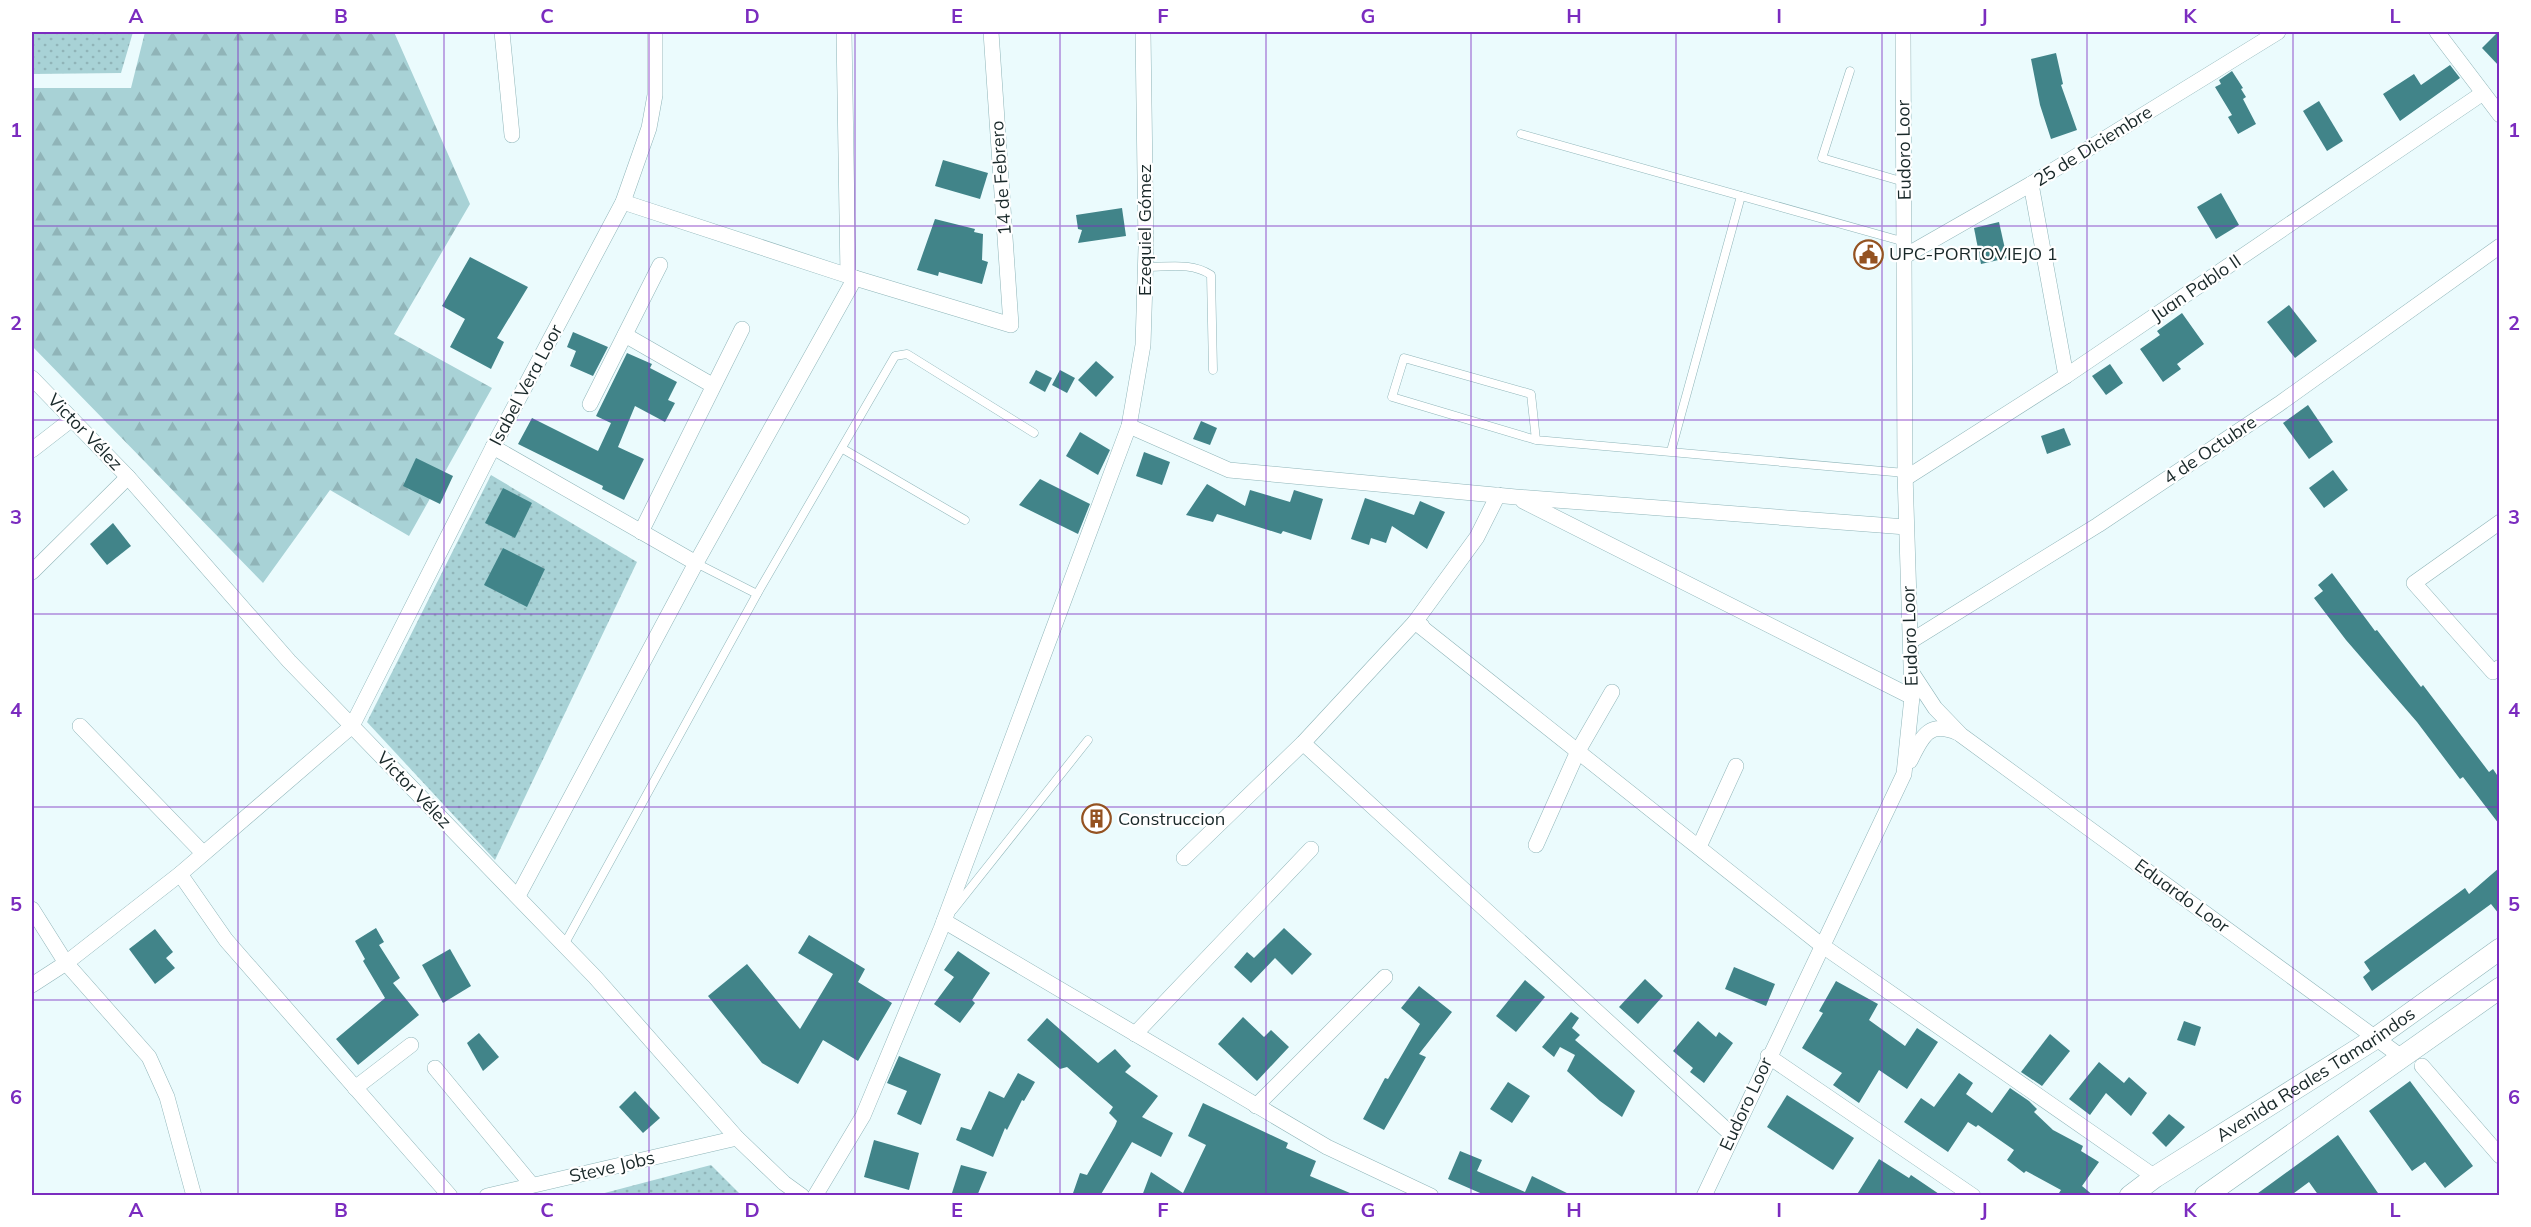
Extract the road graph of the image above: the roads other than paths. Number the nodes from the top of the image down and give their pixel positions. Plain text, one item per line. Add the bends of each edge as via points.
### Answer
1 (502, 32) edge
2 (655, 32) edge
3 (844, 32) edge
4 (991, 32) edge
5 (1143, 32) edge
6 (1903, 32) edge
7 (2278, 32) edge
8 (2437, 32) edge
9 (1850, 71) dead end
10 (2483, 93) junction
11 (2499, 115) edge
12 (1521, 134) dead end
13 (512, 135) dead end
14 (1904, 182) junction
15 (2031, 184) junction
16 (1741, 196) junction
17 (623, 202) junction
18 (2499, 246) edge
19 (1905, 249) junction
20 (660, 265) dead end
21 (1146, 267) junction
22 (851, 277) junction
23 (742, 329) dead end
24 (625, 335) junction
25 (1213, 370) dead end
26 (2066, 376) junction
27 (32, 378) edge
28 (712, 385) junction
29 (590, 404) dead end
30 (72, 419) junction
31 (1129, 426) junction
32 (1034, 433) dead end
33 (1536, 440) junction
34 (493, 447) junction
35 (843, 448) junction
36 (32, 450) edge
37 (1671, 450) junction
38 (1906, 475) junction
39 (128, 477) junction
40 (1498, 495) junction
41 (1516, 497) junction
42 (965, 520) dead end
43 (2499, 522) edge
44 (1906, 527) junction
45 (640, 532) junction
46 (696, 563) junction
47 (32, 572) edge
48 (757, 594) junction
49 (1418, 624) junction
50 (1911, 641) junction
51 (2499, 668) edge
52 (1911, 672) junction
53 (1612, 692) dead end
54 (1912, 697) junction
55 (80, 726) dead end
56 (352, 726) junction
57 (1961, 735) junction
58 (1088, 740) dead end
59 (1303, 743) junction
60 (1578, 751) junction
61 (1736, 766) dead end
62 (1904, 774) junction
63 (1536, 845) dead end
64 (1699, 846) junction
65 (1311, 849) dead end
66 (203, 854) junction
67 (1184, 858) dead end
68 (180, 874) junction
69 (518, 896) junction
70 (32, 909) edge
71 (944, 921) junction
72 (1821, 944) junction
73 (564, 945) junction
74 (2499, 949) edge
75 (66, 963) junction
76 (1385, 977) dead end
77 (32, 985) edge
78 (2499, 988) edge
79 (1135, 1034) junction
80 (2376, 1038) junction
81 (411, 1045) dead end
82 (1768, 1056) junction
83 (2413, 1062) junction
84 (435, 1068) dead end
85 (355, 1088) junction
86 (1256, 1106) junction
87 (1731, 1134) junction
88 (737, 1138) junction
89 (2499, 1156) edge
90 (2155, 1177) junction
91 (532, 1185) junction
92 (194, 1196) edge
93 (450, 1196) edge
94 (487, 1196) edge
95 (802, 1196) edge
96 (815, 1196) edge
97 (1431, 1196) edge
98 (1704, 1196) edge
99 (1974, 1196) edge
100 (2130, 1196) edge
101 (2205, 1196) edge

1 - 13 street
2 - 17 street, Isabel Vera Loor via 655,95 649,128
3 - 22 street
4 - 22 street, 14 de Febrero via 1011,325
5 - 21 street, Ezequiel Gómez
6 - 14 street, Eudoro Loor
7 - 15 street, 25 de Diciembre
8 - 10 street
9 - 14 lane via 1822,159
10 - 11 street
10 - 26 street, Juan Pablo II
12 - 16 lane
14 - 19 street, Eudoro Loor
15 - 19 street, 25 de Diciembre
15 - 26 street
16 - 19 lane
16 - 37 lane
17 - 22 street
17 - 34 street, Isabel Vera Loor
18 - 50 street, 4 de Octubre via 2279,405 2098,525
19 - 38 street, Eudoro Loor
20 - 24 street
21 - 25 lane via 1190,266 1211,275
21 - 31 street, Ezequiel Gómez via 1143,345
22 - 46 street
23 - 28 street
24 - 28 street
24 - 29 street
26 - 38 street, Juan Pablo II
27 - 30 street, Victor Vélez
28 - 45 street
30 - 36 street
30 - 39 street, Victor Vélez
31 - 40 street via 1229,470
31 - 71 street, Ezequiel Gómez
32 - 35 lane via 907,354 900,354 895,356
33 - 33 lane via 1531,394 1404,358 1392,397
33 - 37 lane
34 - 45 street
34 - 56 street, Isabel Vera Loor
35 - 42 lane
35 - 48 lane
37 - 38 lane
38 - 44 street, Eudoro Loor
39 - 47 street
39 - 56 street, Victor Vélez via 263,633
40 - 41 street
40 - 49 street via 1477,537
41 - 44 street
41 - 54 street
43 - 51 street via 2414,583 2493,672
44 - 50 street, Eudoro Loor
45 - 46 street
46 - 48 lane
46 - 69 street
48 - 73 lane
49 - 59 street
49 - 60 street
50 - 52 street, Eudoro Loor
52 - 54 street, Eudoro Loor
52 - 57 street, Eduardo Loor via 1925,696
53 - 60 street
54 - 62 street, Eudoro Loor
55 - 66 street
56 - 66 street
56 - 69 street, Victor Vélez
57 - 62 street, Eduardo Loor via 1941,728 1931,730 1923,736
57 - 80 street, Eduardo Loor
58 - 71 lane
59 - 67 street
59 - 87 street
60 - 63 street
60 - 64 street
61 - 64 street
62 - 72 street, Eudoro Loor
64 - 72 street
65 - 79 street
66 - 68 street
68 - 75 street
68 - 85 street via 226,940
69 - 73 street, Victor Vélez
70 - 75 street
71 - 79 street
71 - 96 street, Ezequiel Gómez via 862,1116
72 - 82 street, Eudoro Loor
72 - 90 street
73 - 88 street, Victor Vélez
74 - 80 main road, Avenida Reales Tamarindos
75 - 77 street
75 - 92 street via 149,1057 167,1098
76 - 86 street
78 - 83 main road, Avenida Reales Tamarindos
79 - 86 street
80 - 83 street, Eduardo Loor
80 - 90 main road, Avenida Reales Tamarindos
81 - 85 street
82 - 87 street, Eudoro Loor
82 - 99 street
83 - 89 street, Eduardo Loor
83 - 101 main road, Avenida Reales Tamarindos
84 - 91 street
85 - 93 street
86 - 97 street via 1327,1147
87 - 98 street, Eudoro Loor
88 - 91 street, Steve Jobs
88 - 95 street, Victor Vélez
90 - 100 main road, Avenida Reales Tamarindos
91 - 94 street, Steve Jobs

